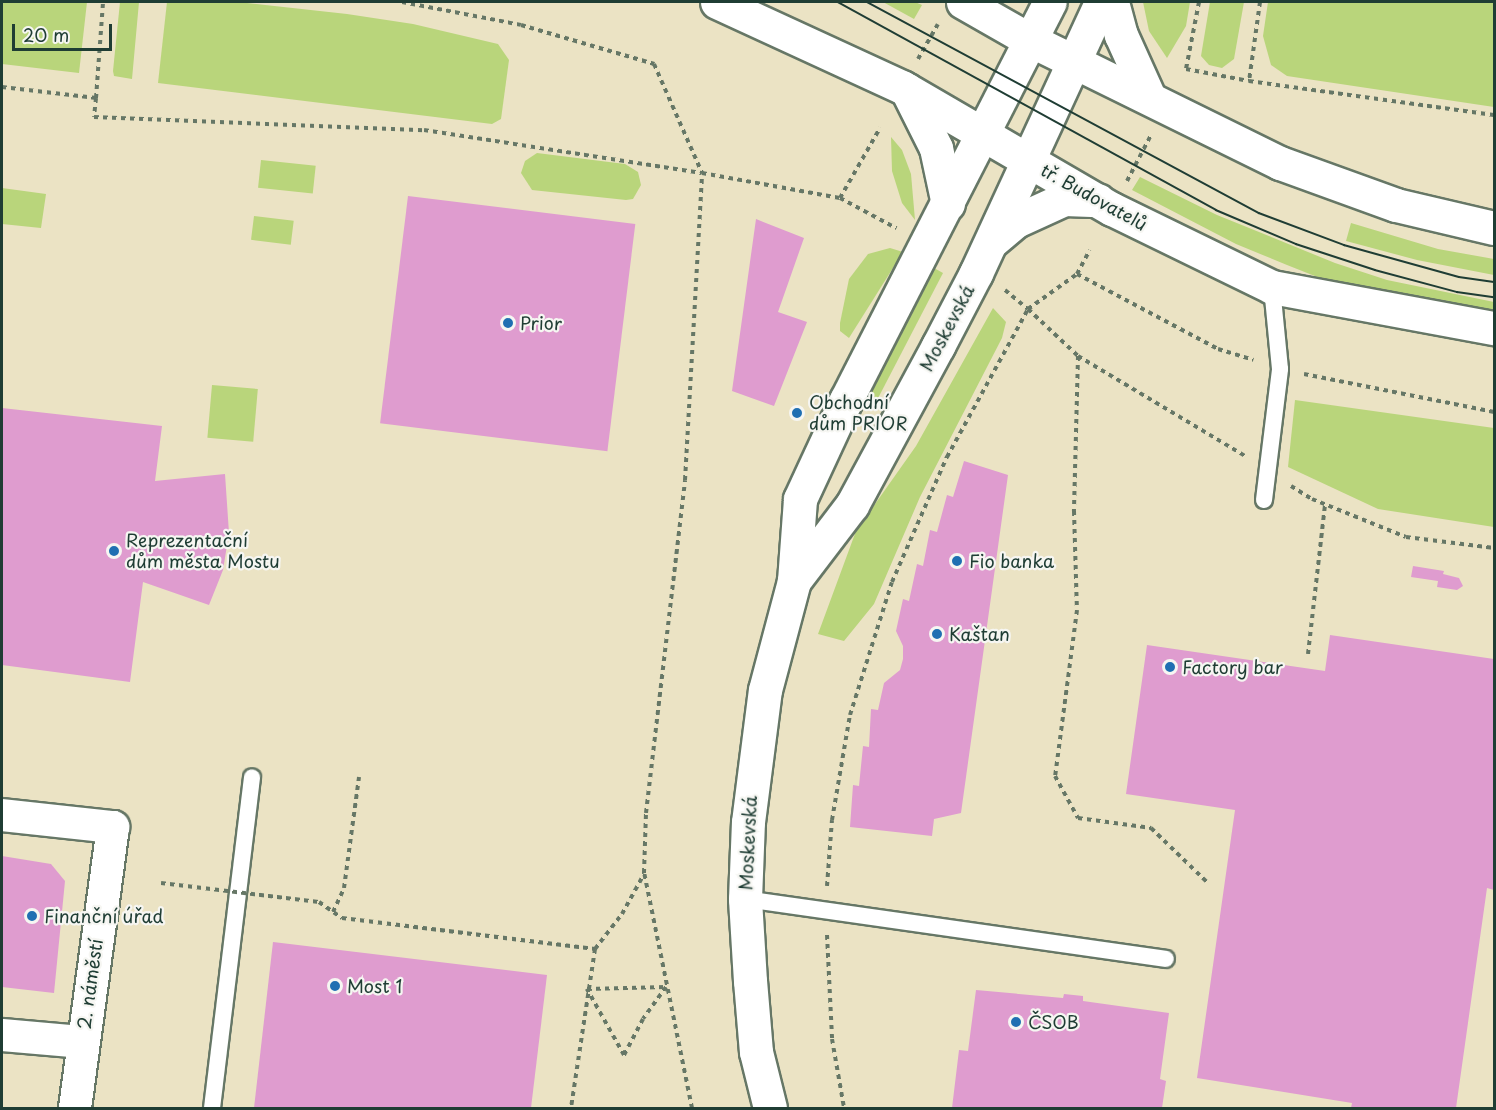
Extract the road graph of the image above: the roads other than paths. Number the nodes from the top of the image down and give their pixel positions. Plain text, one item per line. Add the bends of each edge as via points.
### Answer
1 (717, 2) edge
2 (1050, 2) edge
3 (1101, 2) edge
4 (1112, 2) edge
5 (960, 5) edge
6 (1030, 40) junction
7 (1072, 59) junction
8 (912, 76) junction
9 (1149, 97) junction
10 (981, 133) junction
11 (1028, 160) junction
12 (1111, 192) junction
13 (948, 204) junction
14 (1494, 228) edge
15 (989, 244) junction
16 (1272, 287) junction
17 (1494, 328) edge
18 (1264, 500) dead end
19 (794, 581) junction
20 (252, 777) dead end
21 (2, 815) edge
22 (745, 899) junction
23 (1166, 959) dead end
24 (2, 1035) edge
25 (82, 1042) junction
26 (75, 1108) edge
27 (212, 1108) edge
28 (770, 1108) edge

1 - 8 street, tř. Budovatelů
2 - 6 street, Moskevská
3 - 7 street, Moskevská
4 - 9 street via 1121,35
5 - 6 street
6 - 7 street
6 - 10 street, Moskevská
7 - 9 street
7 - 11 street, Moskevská
8 - 10 street, tř. Budovatelů
8 - 13 street via 936,148
9 - 14 street via 1280,163 1334,185 1396,205
10 - 11 street, tř. Budovatelů
10 - 13 street, Moskevská
11 - 12 street, tř. Budovatelů
11 - 15 street, Moskevská
12 - 15 street via 1064,199 1039,208
12 - 16 street, tř. Budovatelů
13 - 19 street, Moskevská via 800,499
15 - 19 street, Moskevská via 852,505
16 - 17 street, tř. Budovatelů
16 - 18 lane via 1280,369
19 - 22 street, Moskevská via 765,690 748,822
20 - 27 lane
21 - 25 street, 2. náměstí via 113,827
22 - 23 lane
22 - 28 street, Moskevská via 756,1052
24 - 25 street
25 - 26 street, 2. náměstí

